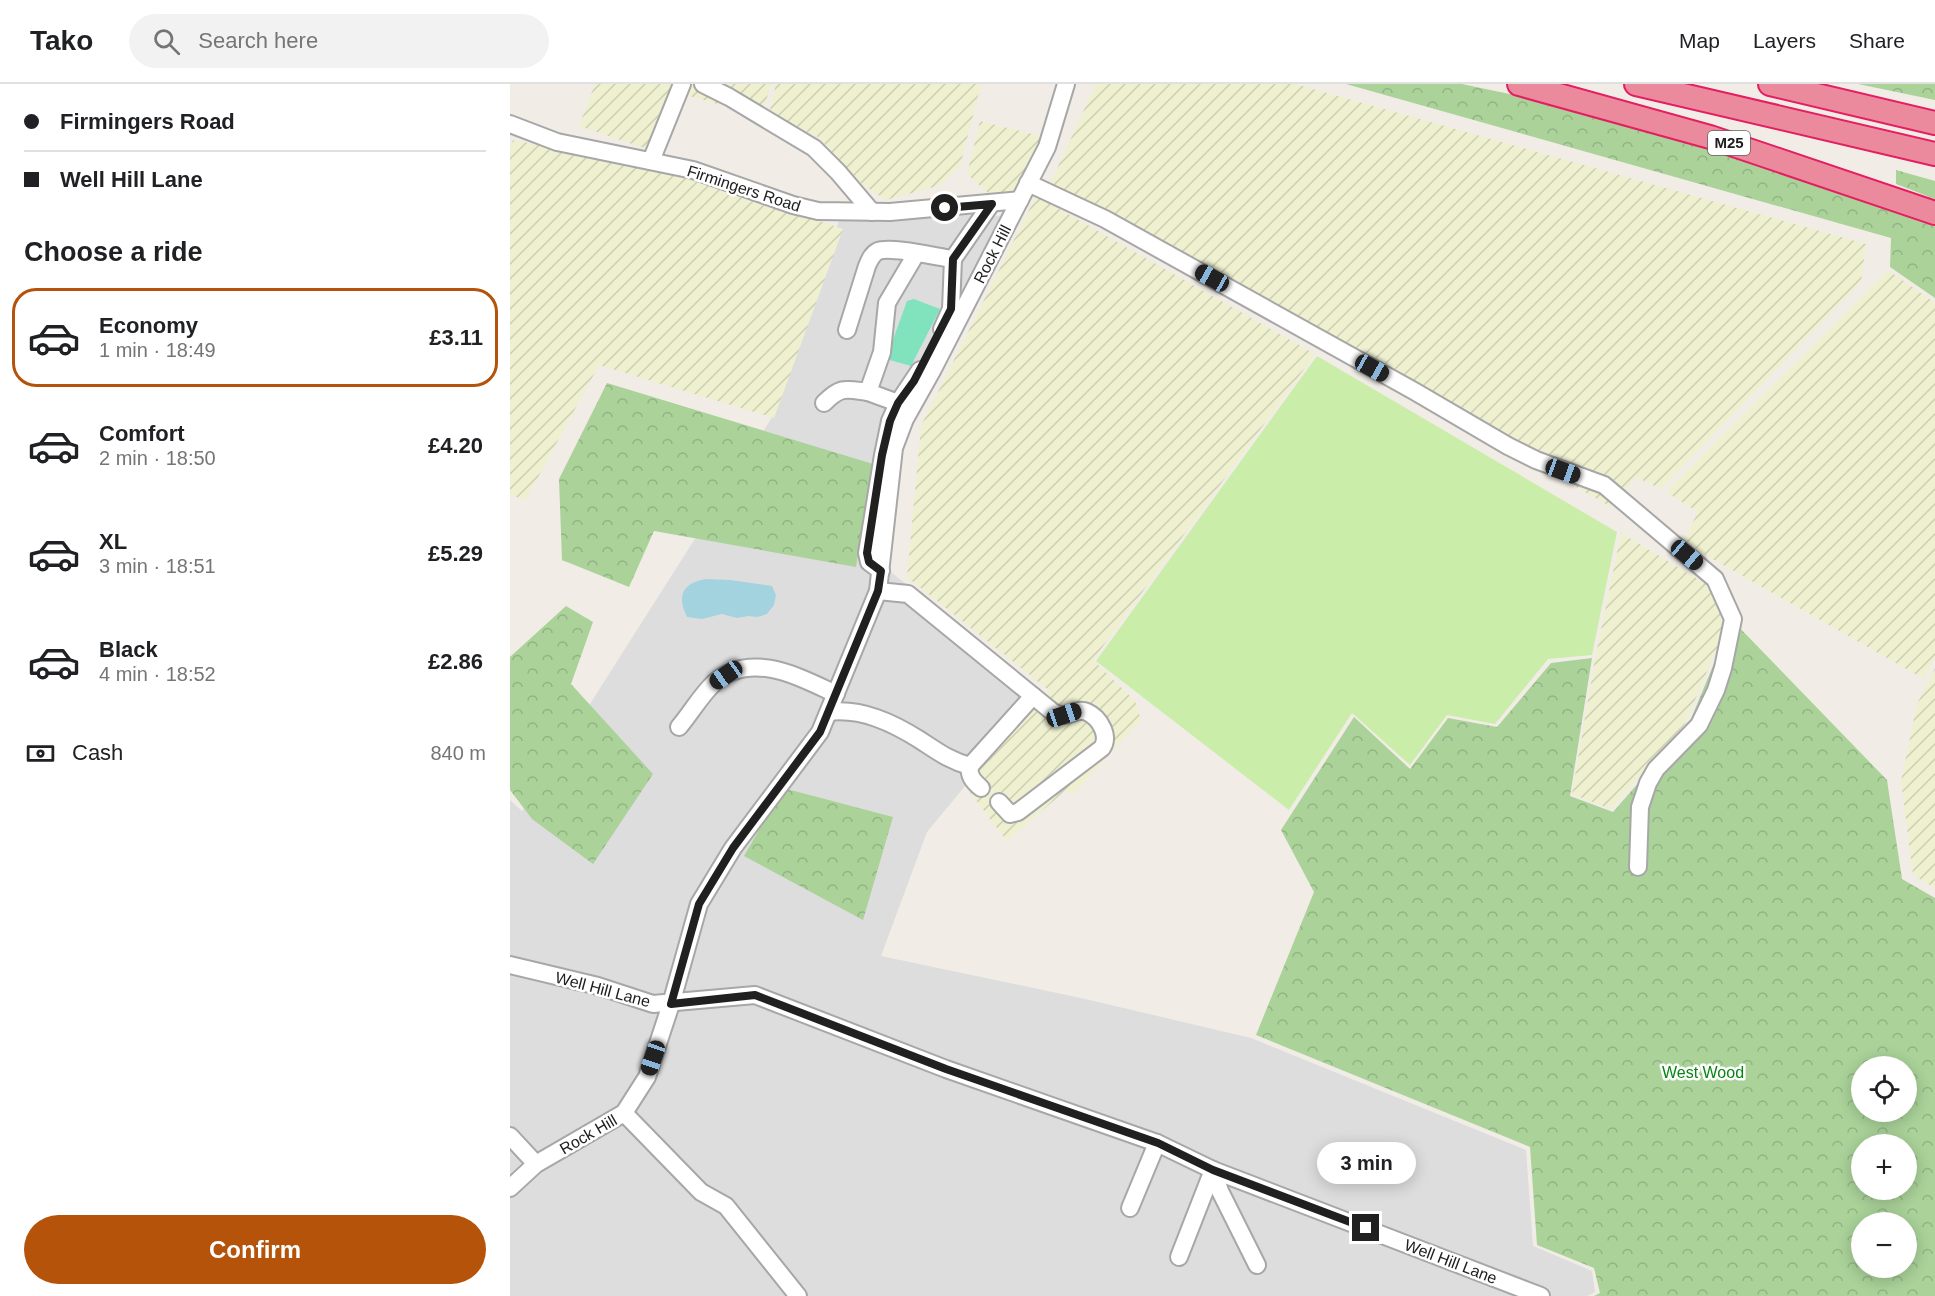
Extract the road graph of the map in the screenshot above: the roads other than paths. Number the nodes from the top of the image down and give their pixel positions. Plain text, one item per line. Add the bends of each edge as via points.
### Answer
1 (682, 84) edge
2 (703, 84) edge
3 (1066, 84) edge
4 (1519, 84) edge
5 (1636, 84) edge
6 (1770, 84) edge
7 (1935, 123) edge
8 (510, 124) edge
9 (1935, 154) edge
10 (651, 161) junction
11 (1028, 183) junction
12 (1020, 200) junction
13 (992, 204) junction
14 (872, 212) junction
15 (1935, 213) edge
16 (916, 254) junction
17 (953, 259) junction
18 (847, 330) dead end
19 (868, 392) junction
20 (824, 403) dead end
21 (898, 403) junction
22 (881, 571) junction
23 (878, 591) junction
24 (836, 694) junction
25 (1033, 696) junction
26 (829, 712) junction
27 (680, 727) dead end
28 (970, 766) junction
29 (981, 788) dead end
30 (999, 802) dead end
31 (1638, 867) dead end
32 (510, 965) edge
33 (671, 1004) junction
34 (624, 1113) junction
35 (510, 1136) edge
36 (1158, 1143) junction
37 (536, 1164) junction
38 (1213, 1170) junction
39 (510, 1188) edge
40 (1130, 1208) dead end
41 (1179, 1257) dead end
42 (1257, 1265) dead end
43 (798, 1296) edge
44 (1541, 1296) edge

1 - 10 street
2 - 14 street via 814,148
3 - 11 street, Rock Hill via 1047,147
4 - 15 highway, M25 via 1710,137
5 - 9 highway, M25
6 - 7 highway
8 - 10 street, Firmingers Road via 557,142
10 - 14 street, Firmingers Road via 693,170 818,211
11 - 12 street, Rock Hill
11 - 31 street via 1115,225 1508,446 1604,485 1715,579 1733,619 1723,668 1699,725 1656,769 1648,783 1640,807
12 - 13 street, Firmingers Road
12 - 22 street, Rock Hill via 905,419 894,448
13 - 14 street, Firmingers Road
13 - 17 street
16 - 17 street
16 - 18 street via 887,249 871,256
16 - 19 street via 887,303 882,352
17 - 21 street via 951,309 914,381
19 - 20 street via 844,389
19 - 21 street
21 - 22 street via 886,436 867,553 869,562
22 - 23 street, Rock Hill
23 - 24 street, Rock Hill
23 - 25 street via 908,594
24 - 26 street, Rock Hill
24 - 27 street via 776,669 740,669 714,684
25 - 28 street
25 - 30 street via 1054,713 1087,712 1099,723 1106,742 1014,814
26 - 28 street via 861,712 911,734 950,760
26 - 33 street, Rock Hill via 820,732 733,848 699,904
28 - 29 street via 973,780
32 - 33 street, Well Hill Lane via 653,1004
33 - 34 street, Rock Hill via 647,1077
33 - 36 street, Well Hill Lane via 755,995 946,1069
34 - 37 street, Rock Hill
34 - 43 street via 701,1192 726,1206
35 - 37 street
36 - 38 street, Well Hill Lane
36 - 40 street
37 - 39 street, Rock Hill
38 - 41 street
38 - 42 street
38 - 44 street, Well Hill Lane

